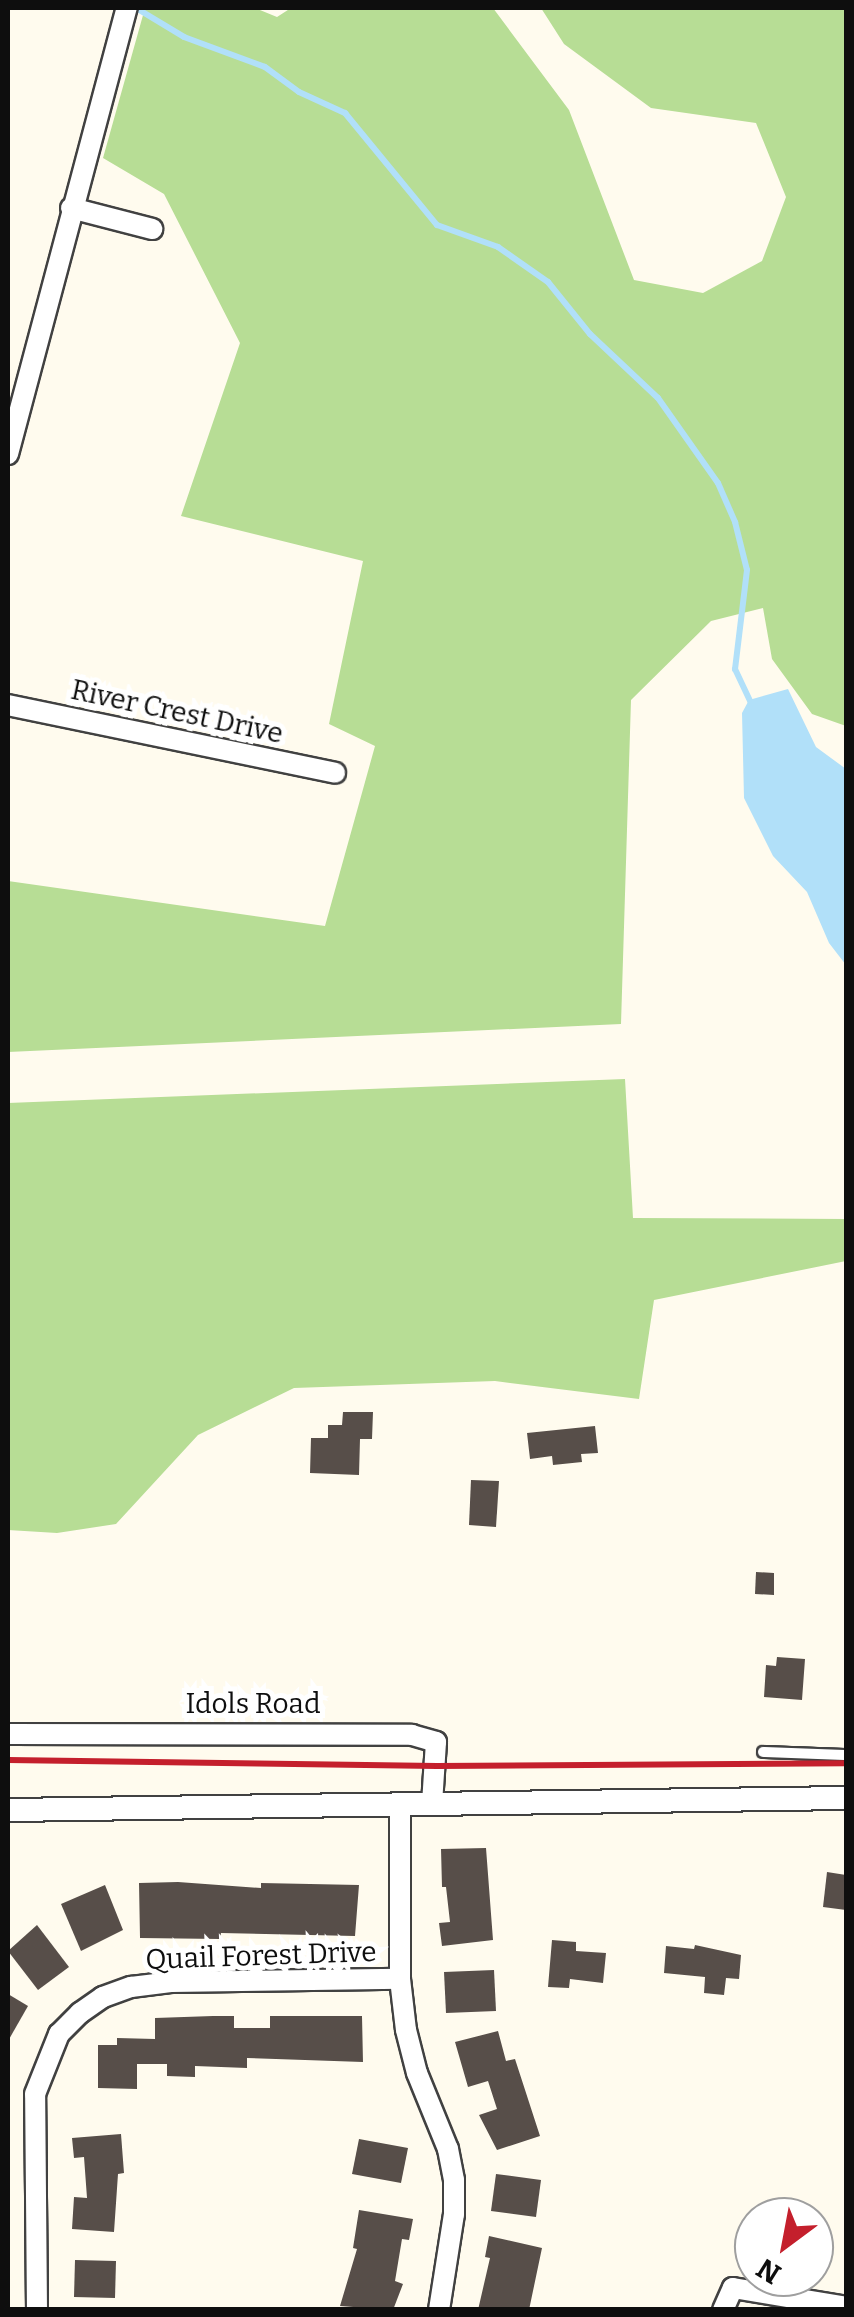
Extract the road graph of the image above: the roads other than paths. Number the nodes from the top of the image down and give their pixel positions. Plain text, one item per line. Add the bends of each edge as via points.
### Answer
1 (127, 8) edge
2 (71, 208) junction
3 (152, 229) dead end
4 (8, 454) edge
5 (8, 705) edge
6 (335, 773) dead end
7 (8, 1734) edge
8 (763, 1752) dead end
9 (846, 1755) edge
10 (846, 1798) edge
11 (400, 1804) junction
12 (432, 1804) junction
13 (8, 1810) edge
14 (400, 1980) junction
15 (846, 2307) edge
16 (37, 2310) edge
17 (439, 2310) edge
18 (723, 2310) edge

1 - 2 street
2 - 3 street
2 - 4 street
5 - 6 street, River Crest Drive
7 - 12 street, Idols Road via 412,1735 436,1742
8 - 9 lane
10 - 12 street
11 - 12 street
11 - 13 street
11 - 14 street
14 - 16 street, Quail Forest Drive via 170,1982 131,1987 80,2013 59,2034 35,2094
14 - 17 street via 417,2073 454,2180
15 - 18 street via 733,2288

